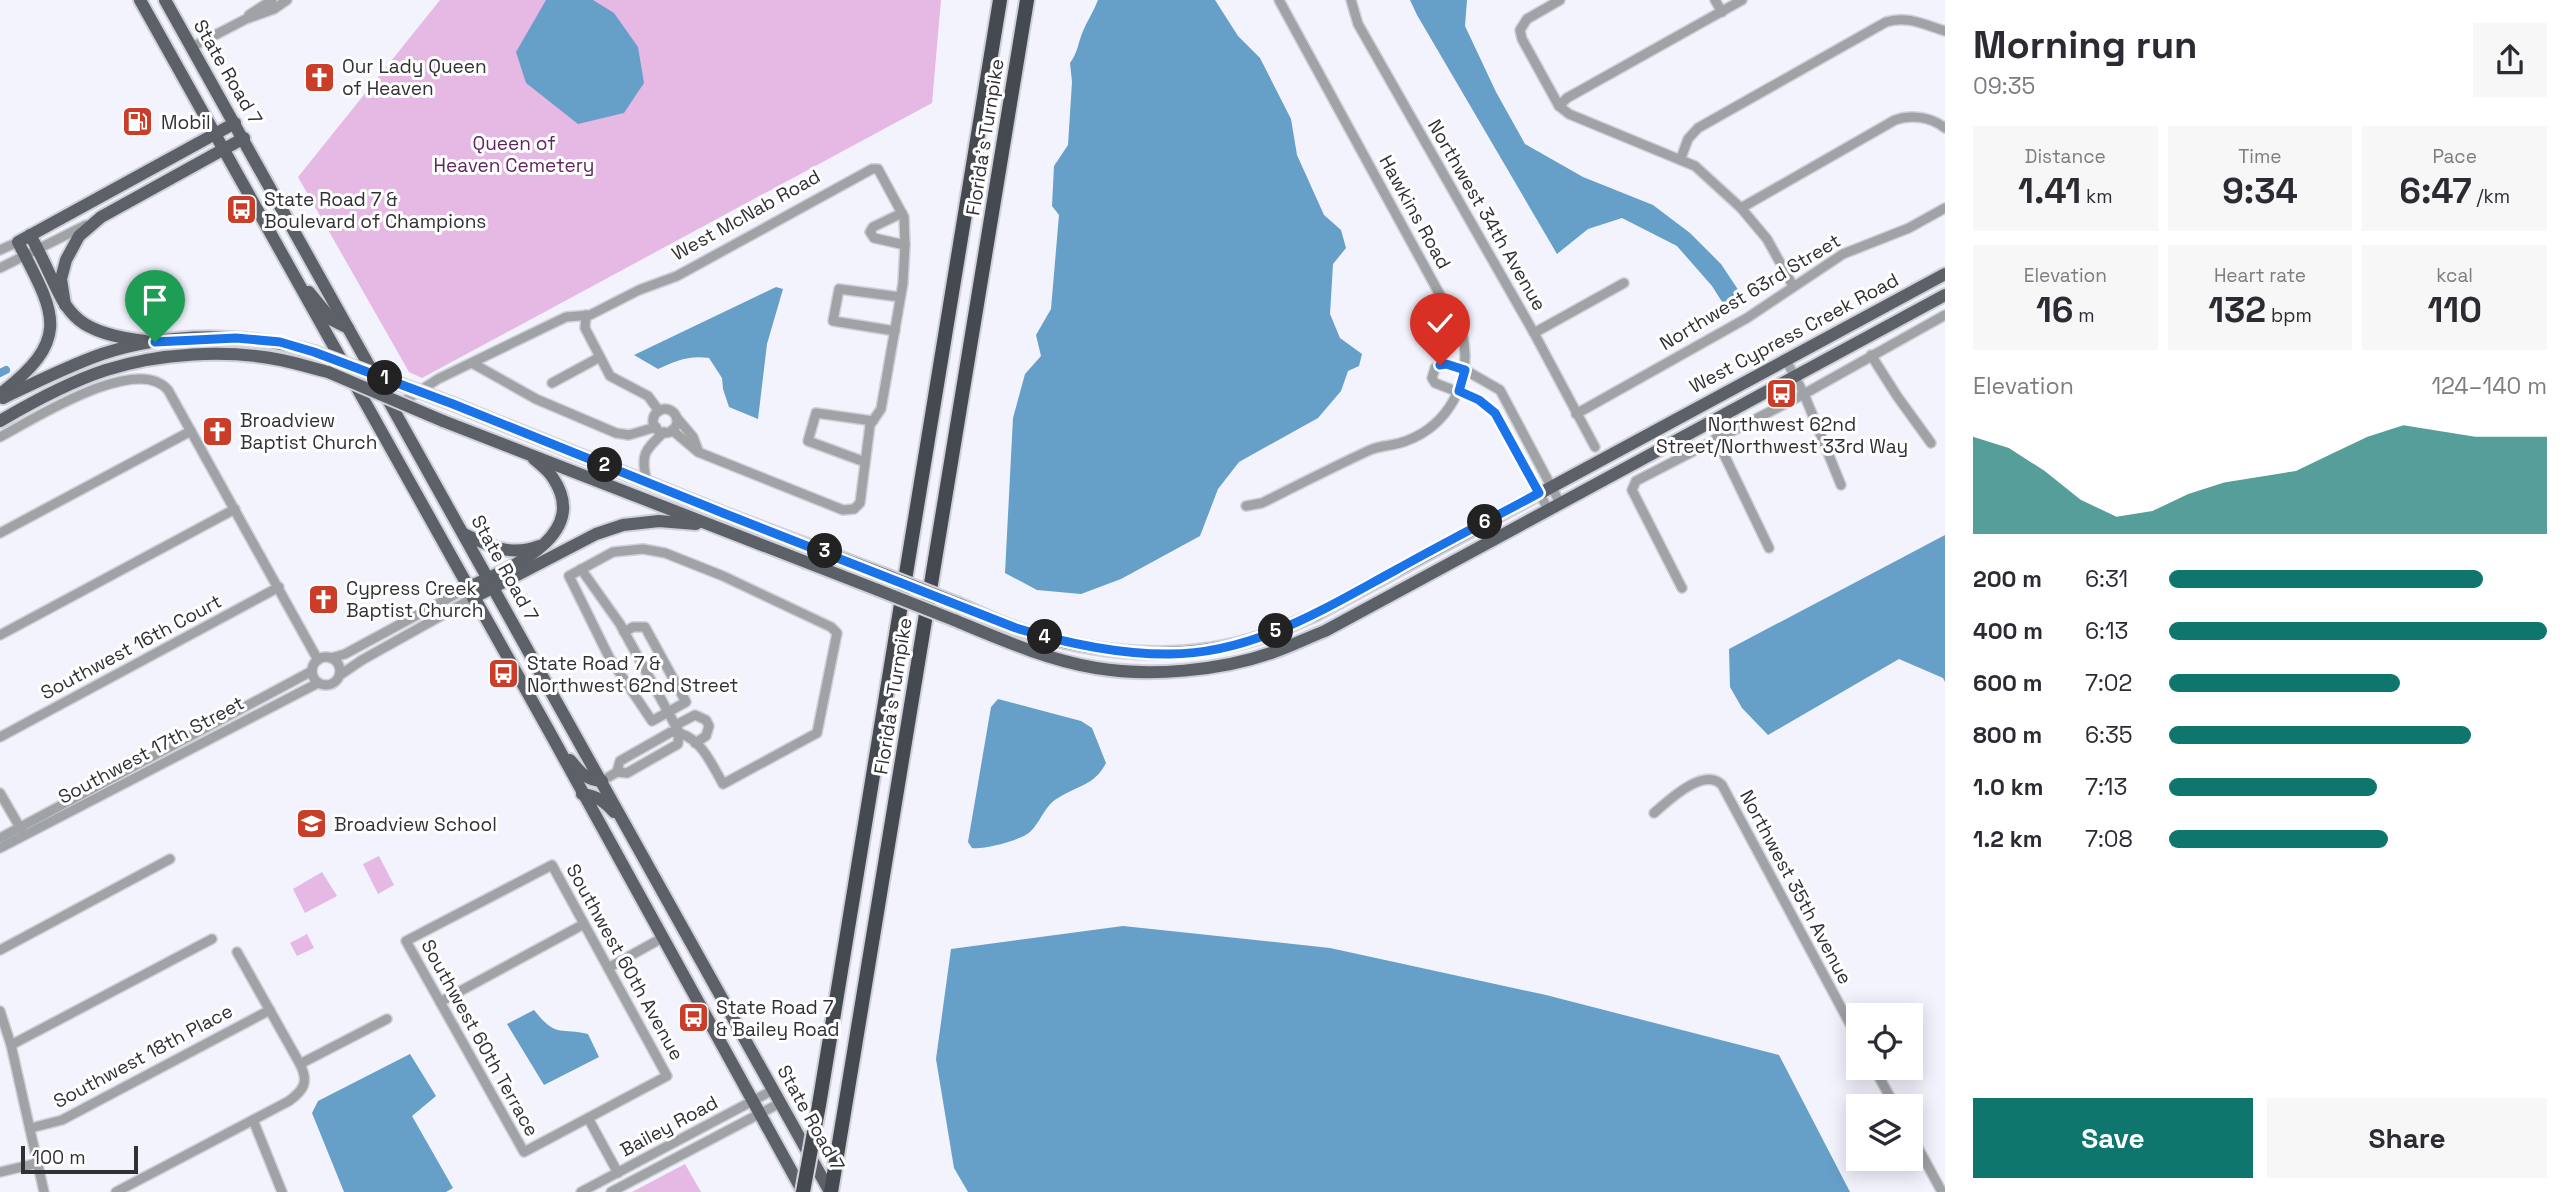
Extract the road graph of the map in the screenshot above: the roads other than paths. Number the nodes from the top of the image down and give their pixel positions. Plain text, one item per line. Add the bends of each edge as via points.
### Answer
1 (140, 0) edge
2 (165, 0) edge
3 (272, 0) edge
4 (286, 0) edge
5 (1000, 0) edge
6 (1027, 0) edge
7 (1279, 0) edge
8 (1351, 0) edge
9 (1560, 0) edge
10 (1715, 0) edge
11 (1742, 0) edge
12 (1722, 12) junction
13 (247, 19) junction
14 (1945, 31) edge
15 (192, 47) junction
16 (1559, 106) junction
17 (235, 123) junction
18 (1945, 128) edge
19 (215, 134) junction
20 (244, 138) junction
21 (224, 148) junction
22 (1681, 158) junction
23 (1741, 208) junction
24 (1945, 208) edge
25 (902, 213) junction
26 (101, 217) junction
27 (30, 235) junction
28 (18, 242) junction
29 (905, 245) junction
30 (0, 250) edge
31 (38, 250) junction
32 (26, 257) junction
33 (288, 267) junction
34 (0, 268) edge
35 (1945, 274) edge
36 (1624, 283) dead end
37 (1793, 286) junction
38 (1945, 295) edge
39 (900, 297) junction
40 (65, 305) junction
41 (586, 315) junction
42 (1945, 315) edge
43 (349, 328) junction
44 (895, 331) junction
45 (1534, 333) junction
46 (155, 342) junction
47 (1871, 355) junction
48 (600, 357) junction
49 (1786, 360) junction
50 (472, 363) junction
51 (1465, 370) junction
52 (1795, 376) junction
53 (552, 383) dead end
54 (1459, 391) junction
55 (0, 394) edge
56 (1804, 394) junction
57 (0, 400) edge
58 (393, 408) junction
59 (659, 411) junction
60 (1576, 414) junction
61 (677, 418) junction
62 (0, 421) edge
63 (873, 421) junction
64 (664, 430) junction
65 (191, 431) junction
66 (0, 437) edge
67 (1717, 438) junction
68 (1931, 443) dead end
69 (1595, 447) dead end
70 (698, 452) junction
71 (529, 454) junction
72 (865, 462) junction
73 (647, 482) junction
74 (1841, 485) dead end
75 (1545, 490) junction
76 (1247, 506) dead end
77 (1554, 506) junction
78 (235, 509) junction
79 (710, 525) junction
80 (0, 533) edge
81 (464, 534) junction
82 (546, 543) junction
83 (1769, 548) dead end
84 (581, 569) junction
85 (491, 583) junction
86 (279, 587) junction
87 (1682, 588) dead end
88 (470, 593) junction
89 (412, 617) junction
90 (415, 630) junction
91 (624, 632) junction
92 (0, 635) edge
93 (331, 658) junction
94 (318, 660) junction
95 (312, 671) junction
96 (340, 675) junction
97 (318, 683) junction
98 (668, 712) junction
99 (678, 729) junction
100 (549, 732) junction
101 (0, 737) edge
102 (659, 739) junction
103 (695, 743) junction
104 (666, 751) junction
105 (134, 766) junction
106 (617, 772) junction
107 (139, 776) junction
108 (602, 781) junction
109 (0, 793) edge
110 (582, 794) junction
111 (1654, 813) dead end
112 (624, 822) junction
113 (22, 832) junction
114 (0, 838) edge
115 (0, 848) edge
116 (170, 859) dead end
117 (584, 923) junction
118 (662, 938) junction
119 (212, 939) dead end
120 (406, 941) joint
121 (0, 950) edge
122 (237, 952) dead end
123 (608, 968) junction
124 (440, 1002) junction
125 (270, 1010) junction
126 (0, 1011) edge
127 (1846, 1017) edge
128 (387, 1019) dead end
129 (11, 1045) junction
130 (300, 1064) junction
131 (773, 1090) junction
132 (752, 1102) junction
133 (780, 1102) junction
134 (759, 1114) junction
135 (588, 1118) junction
136 (253, 1121) junction
137 (31, 1128) junction
138 (1923, 1157) edge
139 (38, 1163) junction
140 (0, 1172) edge
141 (618, 1172) junction
142 (44, 1192) edge
143 (116, 1192) edge
144 (282, 1192) edge
145 (581, 1192) edge
146 (611, 1192) edge
147 (803, 1192) edge
148 (830, 1192) edge
149 (1942, 1192) edge

1 - 19 main road
2 - 15 main road, State Road 7
3 - 13 street
4 - 13 street
5 - 147 highway, Florida's Turnpike, bridge
6 - 148 highway, Florida's Turnpike
7 - 51 street, Hawkins Road via 1463,337
8 - 45 street, Northwest 34th Avenue via 1358,24
9 - 16 street via 1527,19 1520,30
10 - 12 street
11 - 12 street
12 - 16 street
13 - 15 street
14 - 22 street via 1908,19 1886,22 1699,128 1688,139
15 - 17 main road, State Road 7
16 - 22 street
17 - 19 main road
17 - 20 main road, State Road 7
18 - 23 street via 1908,116 1895,120
19 - 21 main road
19 - 27 main road
20 - 21 main road
20 - 43 main road, State Road 7
21 - 26 main road
21 - 33 main road
22 - 23 street
23 - 37 street via 1767,239
24 - 37 street, Northwest 63rd Street via 1843,254
25 - 29 street, West McNab Road
25 - 29 street via 870,232 874,238
25 - 41 street, West McNab Road via 878,169 872,169 677,275
26 - 31 street
26 - 40 main road via 79,236 66,260 61,279
27 - 28 main road
27 - 31 main road
28 - 30 street
28 - 32 main road
29 - 39 street, West McNab Road
31 - 32 street
31 - 40 main road
32 - 34 street
32 - 55 main road via 48,304 49,336 35,364
33 - 43 main road via 332,320
33 - 88 main road
35 - 49 main road, West Cypress Creek Road
36 - 45 street
37 - 60 street, Northwest 63rd Street via 1747,318
38 - 52 main road, West Cypress Creek Road
39 - 44 street, West McNab Road
39 - 44 street via 838,289 833,321
40 - 46 main road via 92,330
41 - 48 street via 585,328
41 - 50 street, West McNab Road via 566,317
42 - 47 street
43 - 58 main road, State Road 7
44 - 63 street, West McNab Road via 881,409
45 - 60 street, Northwest 34th Avenue
46 - 57 main road via 68,367
46 - 73 main road, bridge via 236,338 280,342 453,404
47 - 56 street
47 - 68 street
48 - 53 street
48 - 59 street via 610,376 648,396
49 - 52 street
49 - 75 main road, West Cypress Creek Road
50 - 58 street, West McNab Road
50 - 64 street via 536,399 616,432 629,435
51 - 54 street
51 - 54 street via 1446,364 1432,373 1435,383
51 - 75 street via 1500,390
52 - 56 street
52 - 77 main road, West Cypress Creek Road
54 - 75 street via 1495,413
54 - 76 street via 1435,426 1422,434 1374,448 1262,503
56 - 67 street
56 - 74 street
58 - 81 main road, State Road 7
59 - 61 street via 670,410
59 - 64 street via 654,421
60 - 69 street, Northwest 34th Avenue
61 - 64 street via 676,425
61 - 70 street via 693,437
62 - 71 main road, bridge via 108,369 157,359 235,355 279,359 327,372
63 - 72 street, West McNab Road
63 - 72 street via 816,413 808,441
64 - 70 street, West McNab Road
64 - 73 street via 643,456
65 - 66 street via 162,382 142,378 84,392
65 - 78 street
65 - 80 street
67 - 83 street
67 - 87 street via 1636,481 1632,490
70 - 72 street, West McNab Road via 843,510 860,503
71 - 79 main road
71 - 82 main road via 553,478 560,494 561,521
73 - 75 main road, West Cypress Creek Road, bridge via 1016,628 1104,649 1169,654 1261,637 1315,615
75 - 77 street
77 - 79 main road, West Cypress Creek Road, bridge via 1325,631 1270,654 1215,667 1159,672 1096,668 1041,654
78 - 86 street
78 - 92 street
79 - 85 main road via 659,520 623,525
81 - 82 main road via 506,551 529,550
81 - 85 main road, State Road 7
82 - 85 main road
84 - 91 street
84 - 98 street via 569,576 609,657 652,722
84 - 103 street via 613,552 643,549 665,553 723,576 837,633 817,733 723,784
85 - 88 main road
85 - 108 main road, State Road 7
86 - 94 street
86 - 101 street, Southwest 16th Court
88 - 89 street
88 - 90 street
88 - 100 main road
89 - 90 street
89 - 93 street
90 - 96 street
91 - 98 street
91 - 98 street via 645,627 685,702
93 - 94 street
93 - 96 street via 338,663
94 - 95 street
95 - 97 street
95 - 105 street, Southwest 17th Street
96 - 97 street via 332,684
97 - 107 street, Southwest 17th Street
98 - 99 street
99 - 102 street
99 - 103 street
99 - 103 street via 695,715 706,720 706,736
99 - 104 street via 678,744
100 - 108 main road via 582,775
100 - 110 main road
102 - 104 street
102 - 106 street via 620,761
104 - 106 street via 627,773
105 - 107 street
105 - 113 street, Southwest 17th Street
106 - 108 street
107 - 113 street, Southwest 17th Street
108 - 112 main road, State Road 7
109 - 113 street
110 - 112 main road via 604,801
110 - 118 main road
111 - 127 street, Northwest 35th Avenue via 1700,780 1718,780
112 - 131 main road, State Road 7
113 - 114 street, Southwest 17th Street
113 - 115 street, Southwest 17th Street
116 - 121 street
117 - 120 street, Southwest 60th Avenue via 552,864
117 - 123 street, Southwest 60th Avenue
117 - 124 street
118 - 123 street
118 - 132 main road
119 - 129 street
120 - 124 street, Southwest 60th Terrace
122 - 125 street
123 - 135 street, Southwest 60th Avenue via 667,1076
124 - 135 street, Southwest 60th Terrace via 524,1152
125 - 130 street
125 - 137 street, Southwest 18th Place via 62,1120
126 - 129 street
128 - 130 street
129 - 137 street
130 - 136 street via 306,1075 301,1093
131 - 132 street, Bailey Road
131 - 133 main road, State Road 7
132 - 134 main road
132 - 141 street, Bailey Road
133 - 134 street, Bailey Road
133 - 148 main road, State Road 7
134 - 146 street, Bailey Road
134 - 147 main road
135 - 141 street
136 - 143 street
136 - 144 street
137 - 139 street
138 - 149 street
139 - 140 street
139 - 142 street
141 - 145 street, Bailey Road

